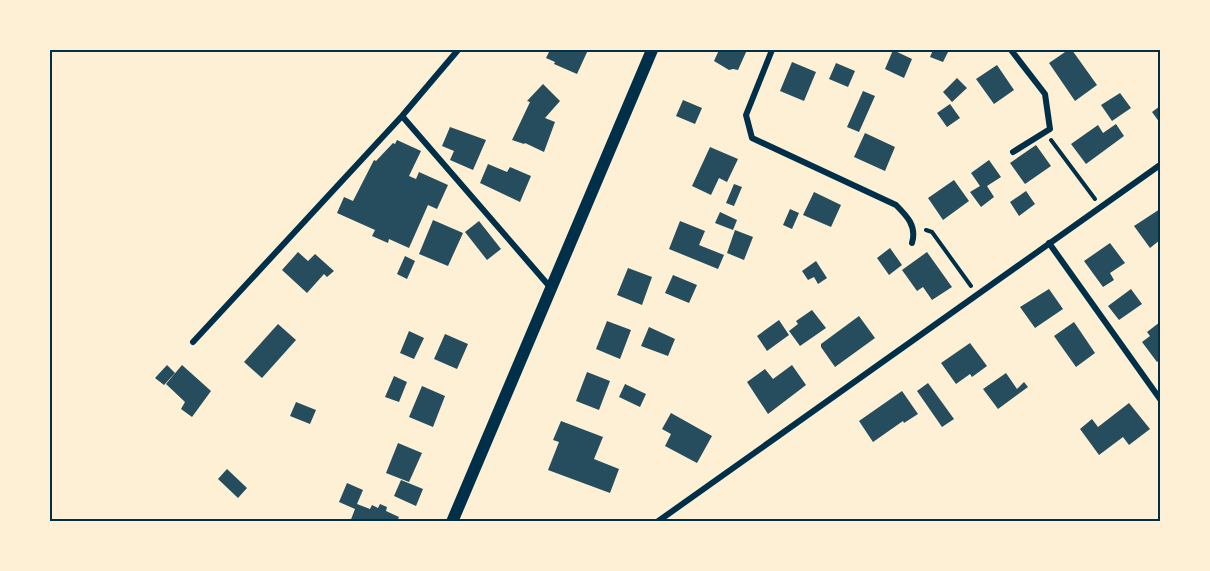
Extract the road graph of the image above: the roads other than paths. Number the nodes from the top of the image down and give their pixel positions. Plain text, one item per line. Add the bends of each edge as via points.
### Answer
1 (458, 50) edge
2 (651, 50) edge
3 (772, 50) edge
4 (1011, 50) edge
5 (402, 116) junction
6 (1013, 152) dead end
7 (1161, 165) edge
8 (912, 243) dead end
9 (1049, 243) junction
10 (550, 287) junction
11 (193, 342) dead end
12 (1161, 399) edge
13 (452, 522) edge
14 (657, 522) edge

1 - 5 street
2 - 10 main road
3 - 8 street via 746,115 752,138 896,205 913,227
4 - 6 street via 1045,94 1050,129
5 - 10 street
5 - 11 street
7 - 9 street
9 - 12 street
9 - 14 street
10 - 13 main road

